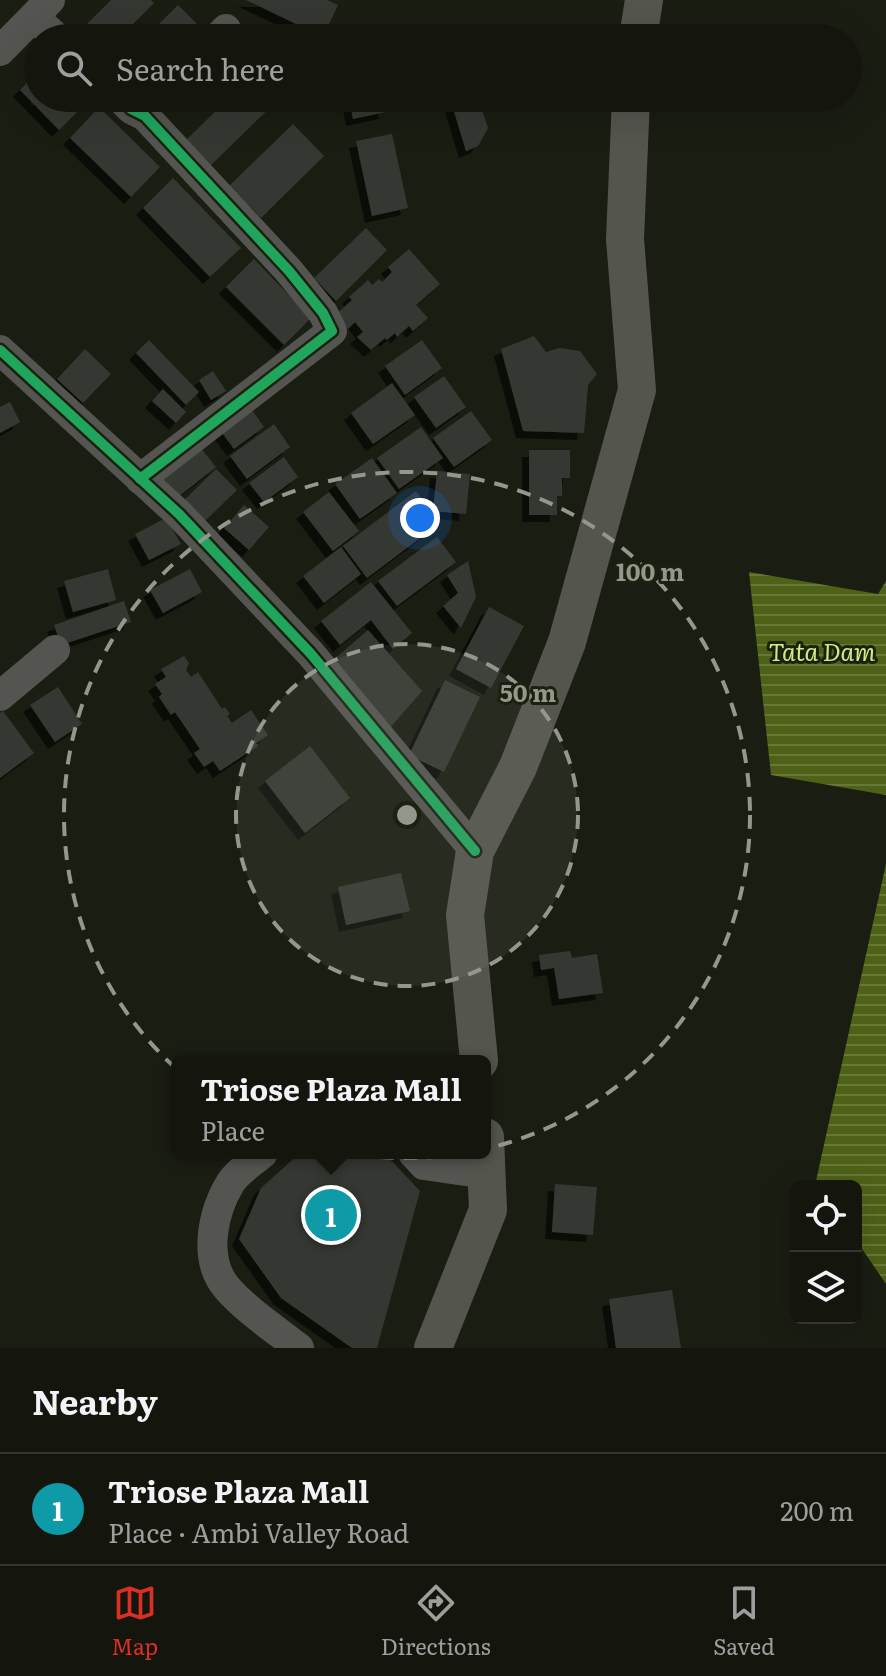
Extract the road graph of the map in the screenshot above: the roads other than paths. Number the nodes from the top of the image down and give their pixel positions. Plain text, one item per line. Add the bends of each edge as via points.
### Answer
1 (644, 0) edge
2 (42, 8) edge
3 (26, 24) edge
4 (640, 24) edge
5 (24, 26) edge
6 (0, 51) edge
7 (157, 112) edge
8 (630, 112) edge
9 (0, 350) edge
10 (140, 479) junction
11 (55, 650) dead end
12 (0, 696) edge
13 (475, 851) junction
14 (478, 1055) edge
15 (256, 1159) edge
16 (418, 1159) edge
17 (486, 1159) edge
18 (486, 1174) junction
19 (299, 1348) edge
20 (433, 1348) edge

1 - 4 main road
2 - 3 street
5 - 6 street
7 - 10 street via 323,313 332,331
8 - 13 main road via 625,239 637,390 567,642 518,767
9 - 10 street
10 - 13 street via 311,654
11 - 12 street
13 - 14 main road via 465,915
15 - 19 street via 232,1180 212,1227 215,1260 224,1285
16 - 18 street via 424,1165
17 - 18 main road
18 - 20 main road via 488,1210

